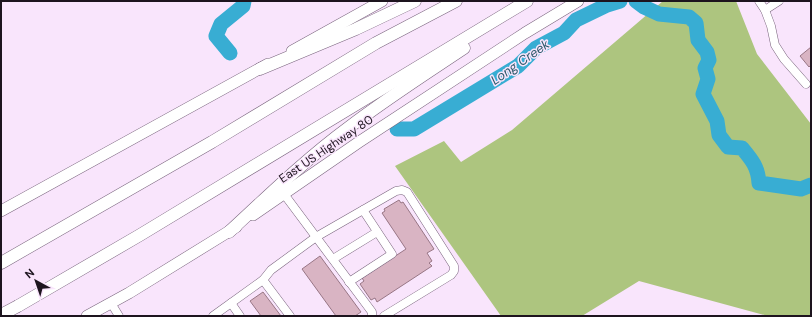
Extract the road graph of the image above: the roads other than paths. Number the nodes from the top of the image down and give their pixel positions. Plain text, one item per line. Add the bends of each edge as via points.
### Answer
1 (382, 1) edge
2 (415, 1) edge
3 (456, 1) edge
4 (527, 1) edge
5 (535, 1) edge
6 (578, 1) edge
7 (759, 1) edge
8 (779, 1) edge
9 (765, 10) junction
10 (260, 69) junction
11 (806, 84) dead end
12 (284, 194) junction
13 (363, 210) junction
14 (1, 211) edge
15 (229, 232) junction
16 (377, 232) junction
17 (316, 236) junction
18 (333, 259) junction
19 (1, 263) edge
20 (263, 280) junction
21 (349, 282) junction
22 (111, 303) junction
23 (231, 303) junction
24 (1, 310) edge
25 (1, 315) edge
26 (5, 316) edge
27 (87, 316) edge
28 (119, 316) edge
29 (213, 316) edge
30 (240, 316) edge
31 (290, 316) edge
32 (372, 316) edge
33 (384, 316) edge

1 - 10 main road
2 - 10 highway
3 - 19 highway via 376,43 212,142
4 - 25 highway, bridge via 140,235
5 - 15 highway via 347,128
6 - 12 main road, East US Highway 80 via 525,33
7 - 9 lane
8 - 9 lane
9 - 11 lane via 775,45
10 - 14 main road
12 - 15 main road, East US Highway 80
12 - 17 lane
13 - 16 lane
13 - 17 lane
13 - 33 lane via 396,191 407,192 454,266 451,275
15 - 22 main road, East US Highway 80
16 - 18 lane
16 - 21 lane via 392,254
17 - 18 lane
17 - 20 lane via 271,270
18 - 21 lane
20 - 23 lane
20 - 31 lane
21 - 32 lane via 372,312
22 - 27 main road, East US Highway 80
22 - 28 lane
23 - 29 lane
23 - 30 lane
24 - 26 main road

